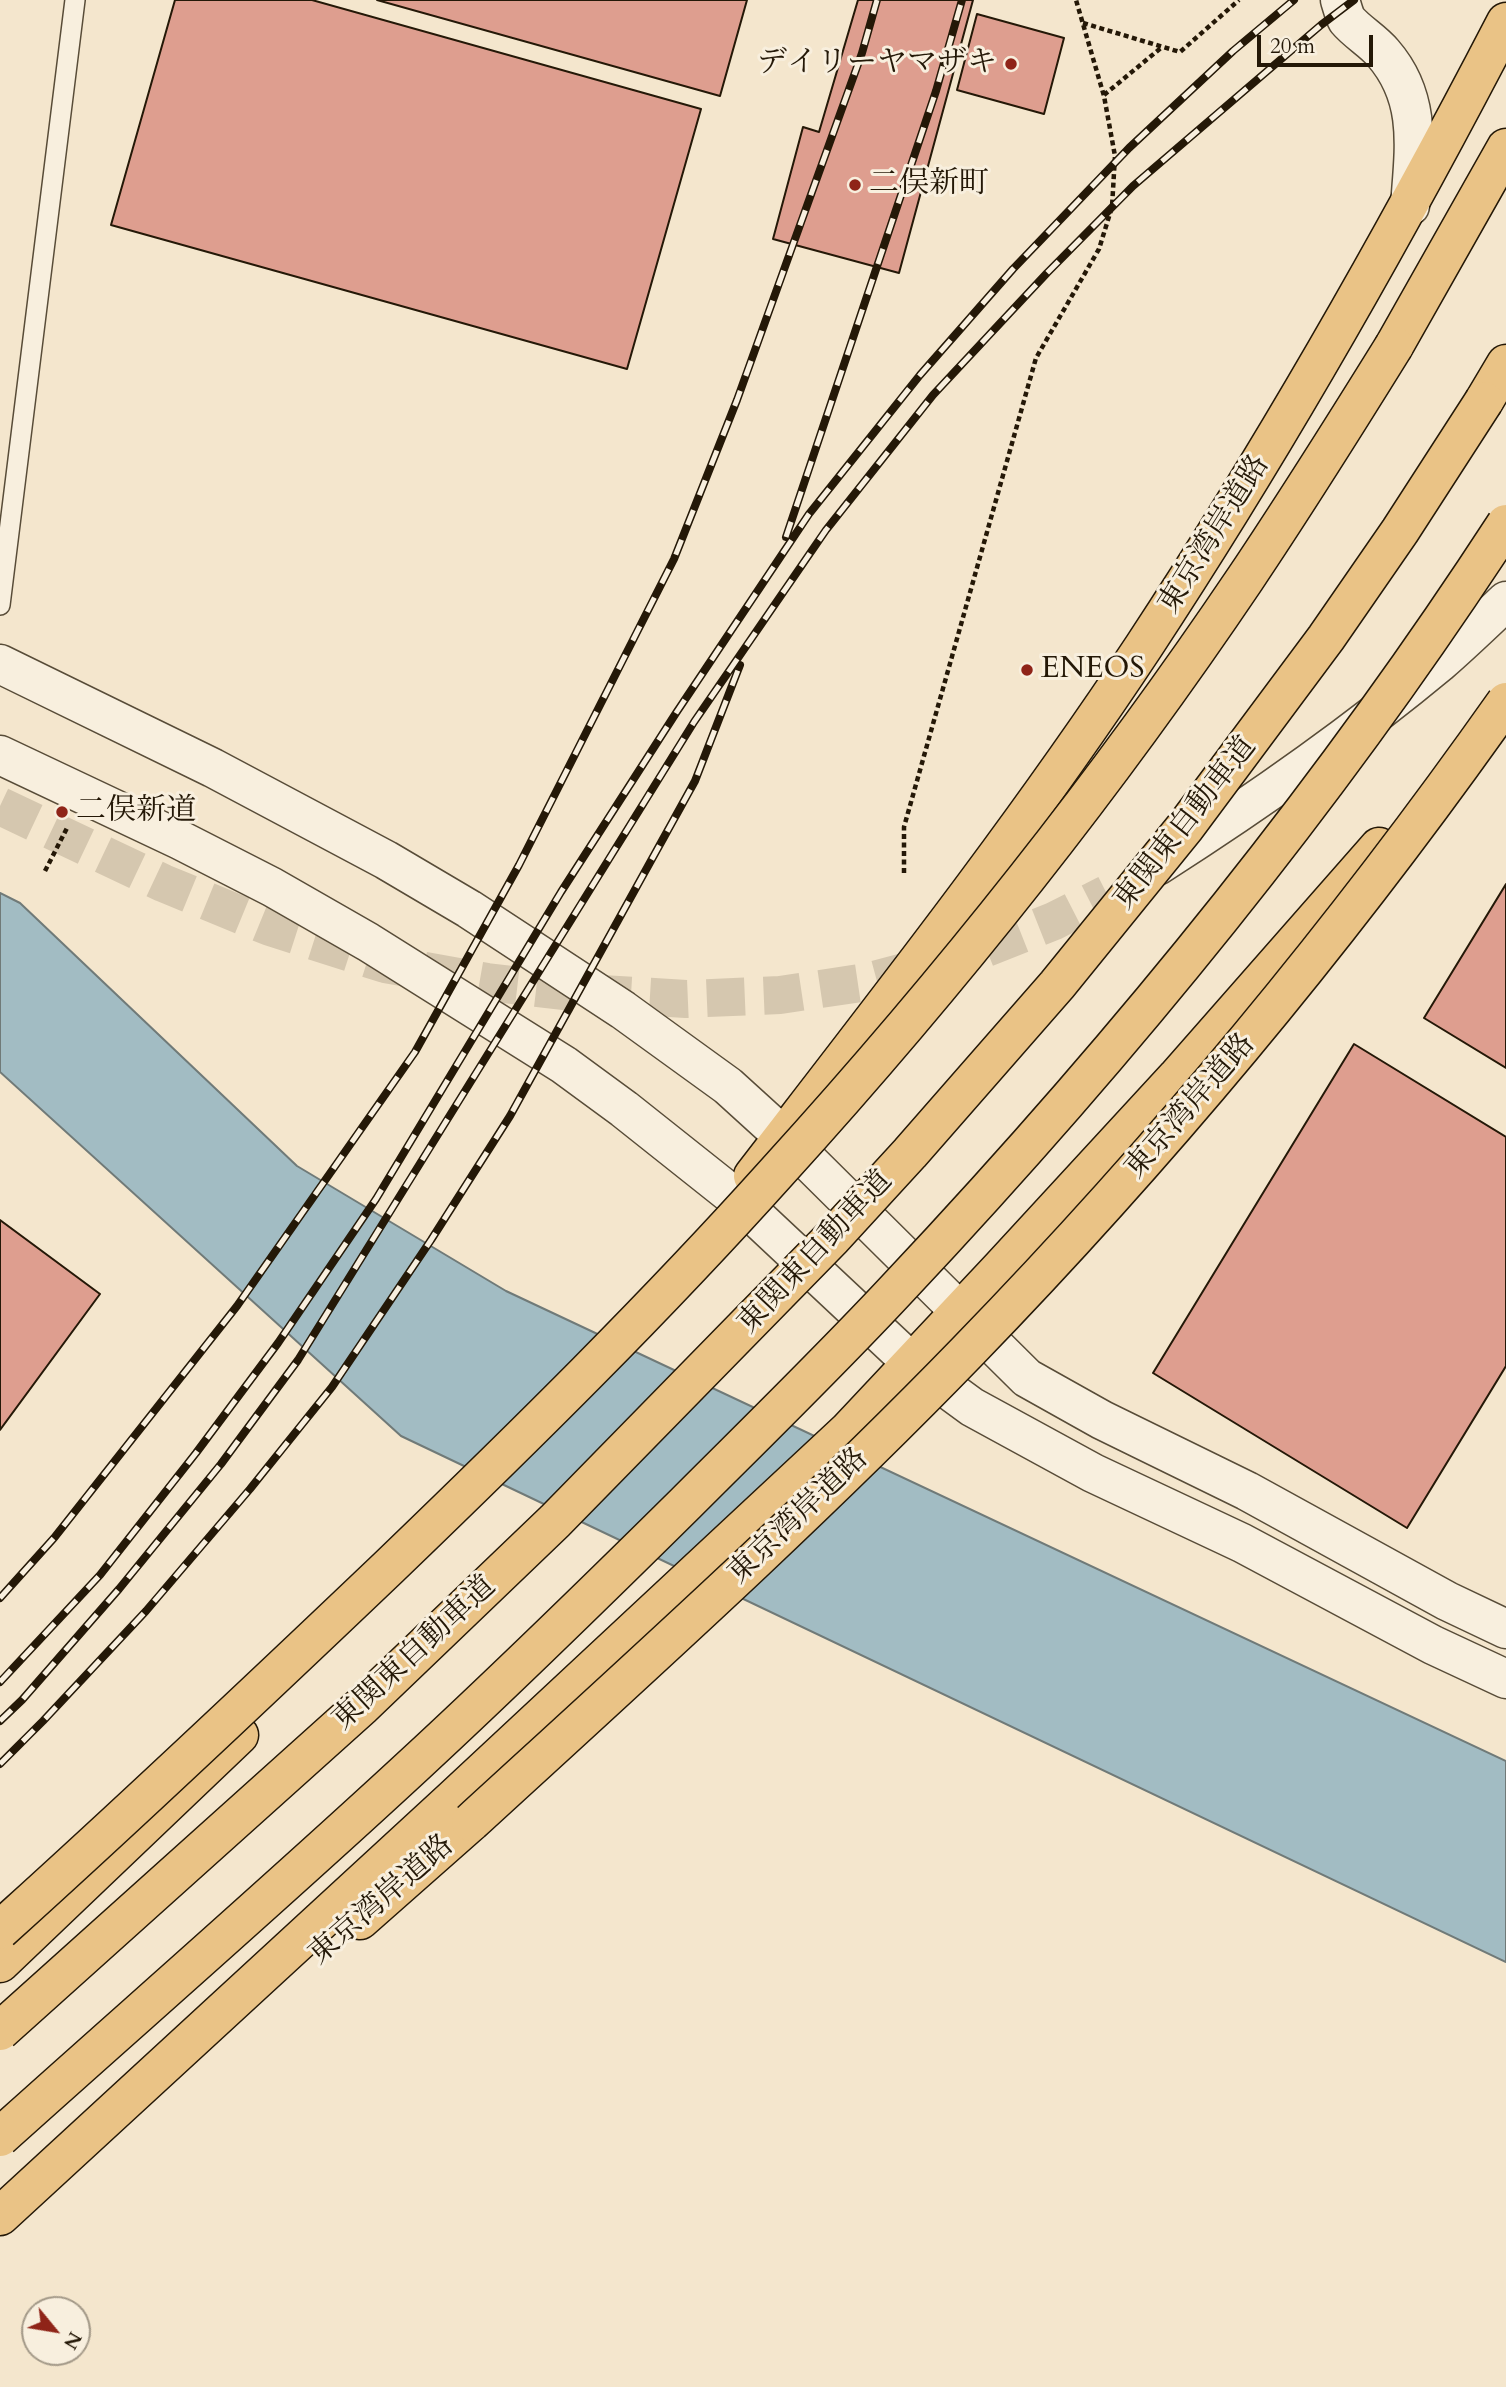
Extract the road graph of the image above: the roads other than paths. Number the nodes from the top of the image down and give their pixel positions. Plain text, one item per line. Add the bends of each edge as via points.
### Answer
1 (75, 0) edge
2 (1340, 0) edge
3 (1506, 22) edge
4 (1506, 148) edge
5 (1410, 206) junction
6 (1506, 364) edge
7 (1506, 524) edge
8 (1506, 601) edge
9 (0, 605) edge
10 (0, 664) edge
11 (1506, 690) edge
12 (1506, 702) edge
13 (0, 755) edge
14 (1107, 894) tunnel mouth
15 (783, 1136) junction
16 (736, 1198) junction
17 (960, 1312) junction
18 (912, 1363) junction
19 (1506, 1629) edge
20 (1503, 1672) edge
21 (0, 1930) edge
22 (0, 1964) edge
23 (0, 2031) edge
24 (0, 2137) edge
25 (0, 2216) edge
26 (0, 2244) edge

1 - 9 lane
2 - 5 street via 1347,19 1398,71 1408,95 1413,122
3 - 5 highway, 東京湾岸道路
4 - 21 highway, 東京湾岸道路, bridge via 1394,346 1242,583 1096,787 923,1004 775,1175 501,1459
5 - 15 highway, 東京湾岸道路 via 1269,450 1142,649 972,889
6 - 23 highway, 東関東自動車道, bridge via 1400,531 1254,736 1119,911 919,1143 555,1521 362,1706
7 - 24 highway, bridge via 1398,684 1258,872 1063,1107 899,1287 612,1576 415,1765
8 - 14 street via 1439,662 1335,745 1220,826
10 - 15 street via 261,793 457,902 691,1058
11 - 17 highway, 東京湾岸道路 via 1353,878
12 - 26 highway, 東京湾岸道路, bridge via 1410,836 1270,1014 1127,1182 967,1353 643,1664
13 - 16 street via 180,840 368,942 594,1087
15 - 16 highway, 東京湾岸道路
15 - 17 street
16 - 18 street
16 - 22 highway, 東京湾岸道路, bridge via 600,1366 459,1519
17 - 18 highway, 東京湾岸道路
17 - 19 street via 1027,1378
18 - 20 street via 972,1407 1093,1473 1242,1543 1433,1645
18 - 25 highway, 東京湾岸道路 via 848,1431

